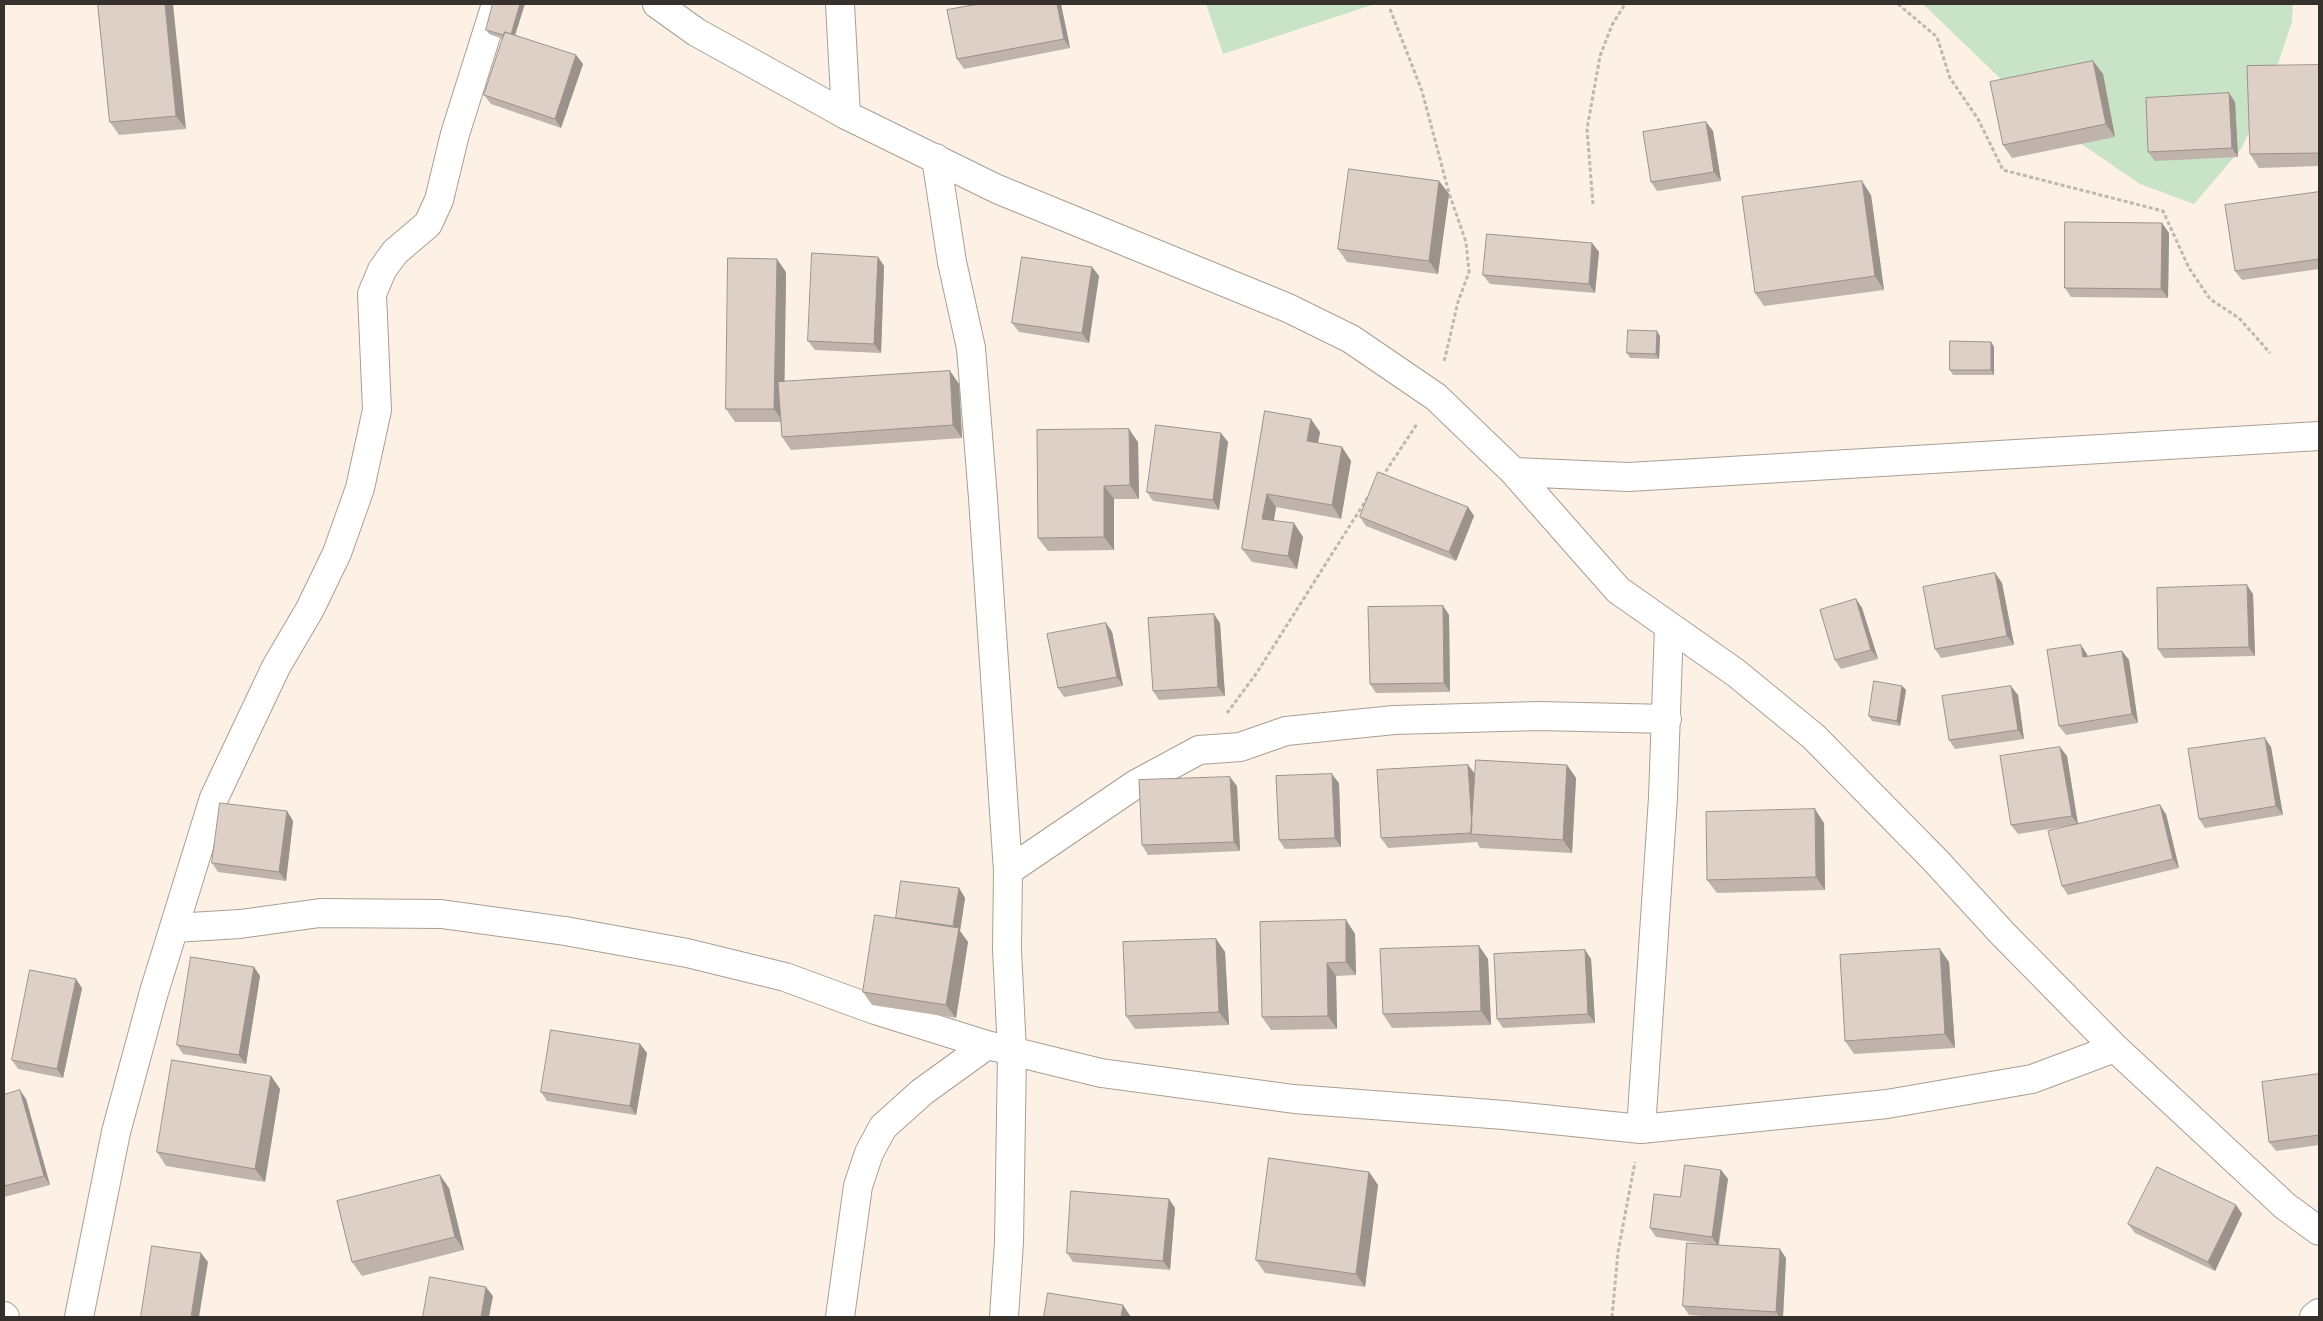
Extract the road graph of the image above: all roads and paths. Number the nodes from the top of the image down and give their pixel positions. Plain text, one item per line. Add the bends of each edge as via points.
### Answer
1 (496, 4) edge
2 (657, 4) edge
3 (840, 4) edge
4 (1625, 4) edge
5 (1898, 4) edge
6 (846, 115) junction
7 (936, 158) junction
8 (1593, 204) dead end
9 (2270, 352) dead end
10 (2319, 436) edge
11 (1514, 472) junction
12 (1669, 626) junction
13 (1667, 719) junction
14 (1008, 871) junction
15 (174, 928) junction
16 (1000, 1048) junction
17 (2116, 1048) junction
18 (1641, 1129) junction
19 (2319, 1231) edge
20 (2319, 1313) edge
21 (79, 1317) edge
22 (840, 1317) edge
23 (1004, 1317) edge
24 (1612, 1317) edge
25 (2314, 1317) edge

1 - 15 street via 455,134 439,200 428,224 395,252 382,270 372,294 376,410 360,488 337,553 310,609 276,667 214,798
2 - 6 street via 696,32
3 - 6 street
4 - 8 path via 1612,25 1600,56 1587,129
5 - 9 path via 1937,37 1950,78 1978,119 2003,170 2163,211 2189,268 2210,299 2239,318
6 - 7 street
7 - 11 street via 997,189 1288,308 1351,339 1436,397
7 - 14 street via 952,262 971,348
10 - 11 street via 1629,477
11 - 12 street via 1618,590
12 - 13 street
12 - 17 street via 1736,672 1814,737
13 - 14 street via 1539,716 1394,720 1286,731 1240,747 1199,750 1136,784
13 - 18 street
14 - 16 street via 1007,949
15 - 16 street via 240,924 320,913 441,914 566,931 687,953 785,977 875,1010
15 - 21 street via 116,1132
16 - 18 street via 1101,1073 1294,1099
16 - 22 street via 922,1092 883,1128 869,1153 858,1186
16 - 23 street via 1009,1242
17 - 18 street via 2032,1079 1887,1104
17 - 19 street via 2285,1206
18 - 24 path via 1618,1252
20 - 25 street

